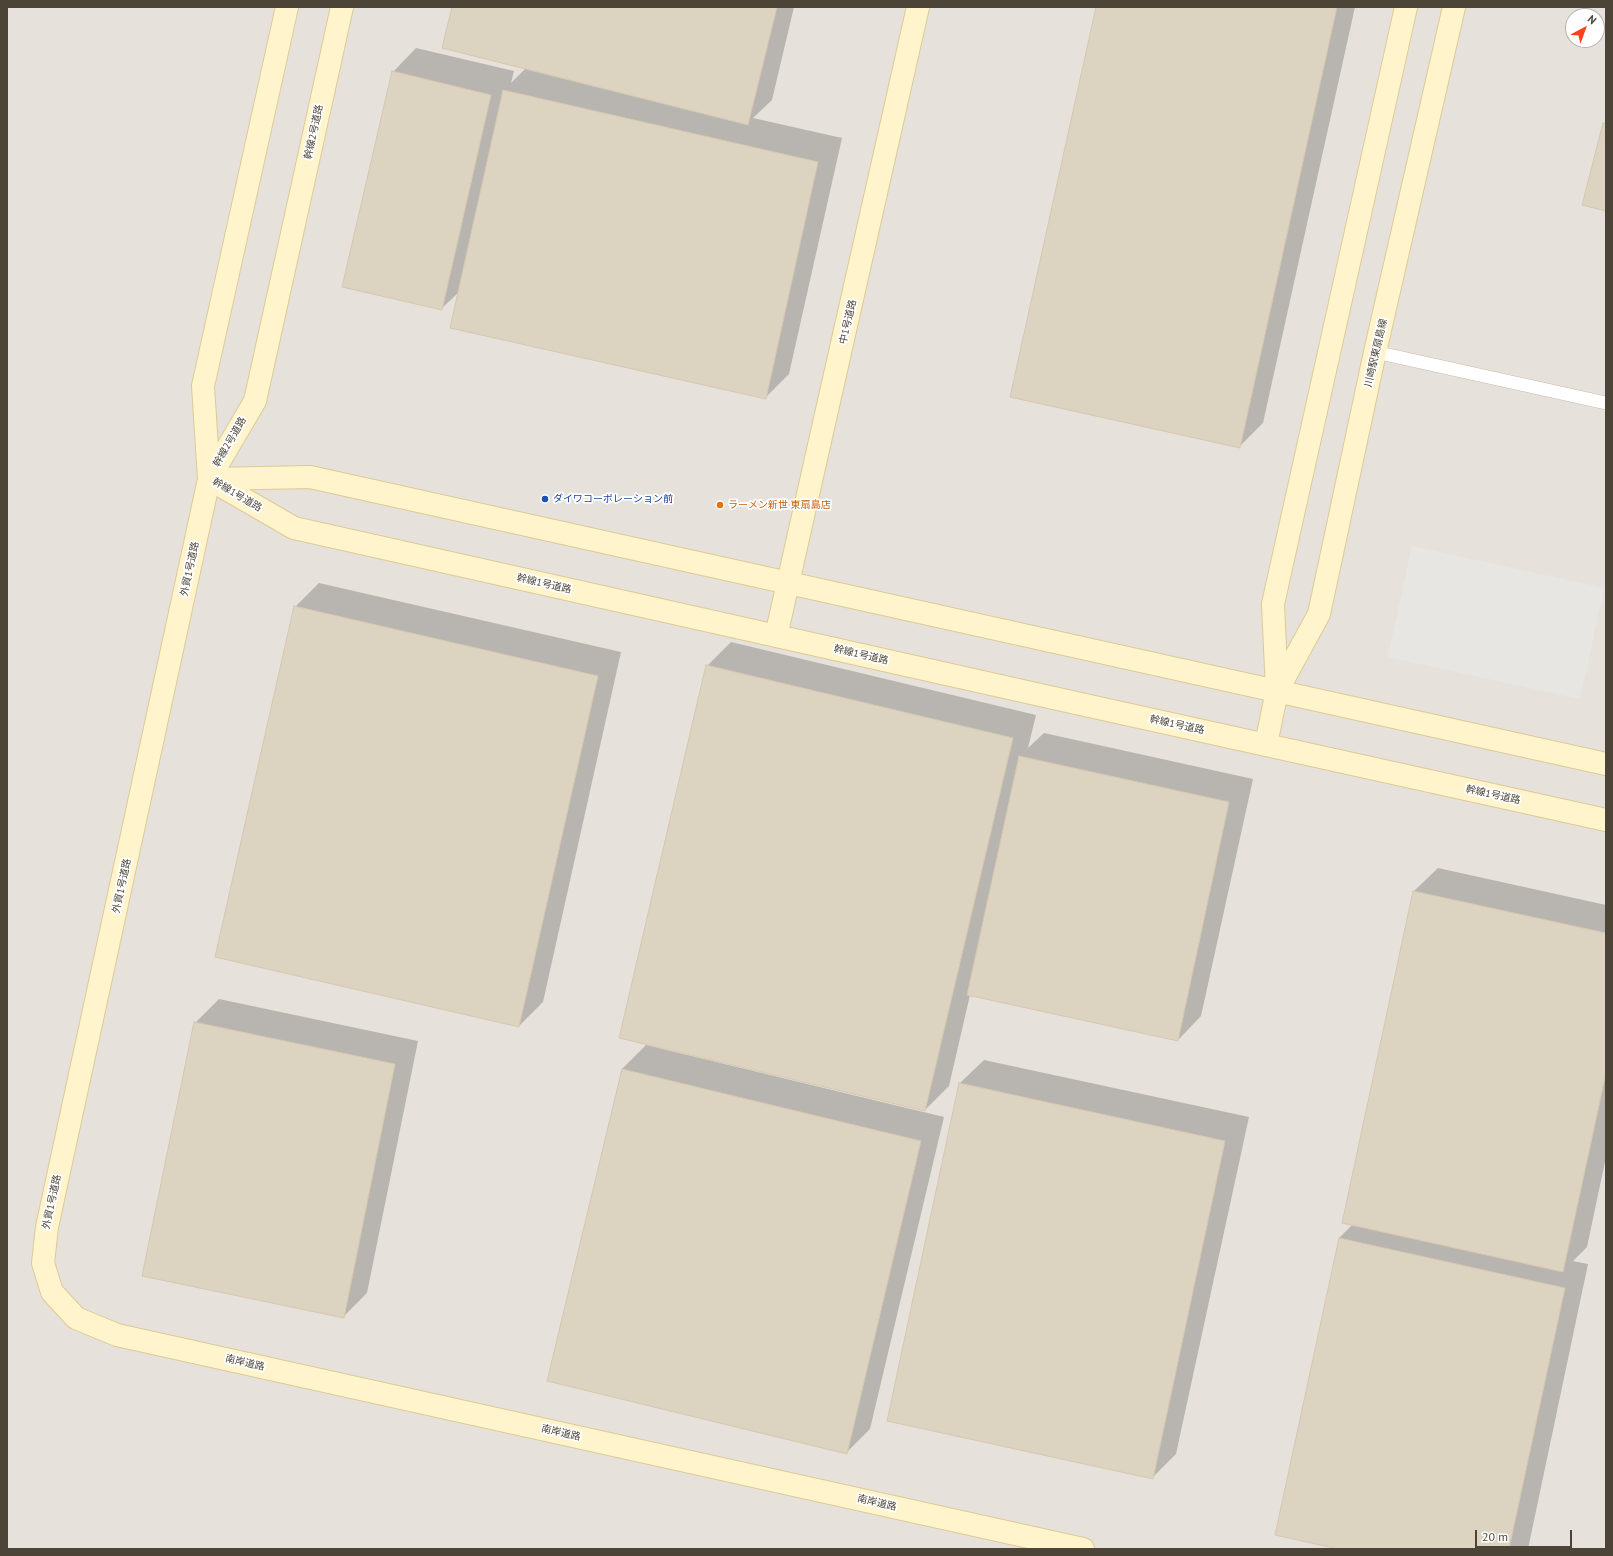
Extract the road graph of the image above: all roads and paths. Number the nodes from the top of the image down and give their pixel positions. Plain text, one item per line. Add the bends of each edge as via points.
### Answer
1 (287, 7) edge
2 (342, 7) edge
3 (918, 7) edge
4 (1406, 7) edge
5 (1454, 7) edge
6 (1375, 352) junction
7 (1606, 403) edge
8 (209, 479) junction
9 (789, 584) junction
10 (776, 636) junction
11 (1277, 691) junction
12 (1266, 744) junction
13 (1606, 764) edge
14 (1606, 820) edge
15 (52, 1292) joint
16 (1083, 1549) edge

1 - 8 street, 幹線2号道路 via 203,386
2 - 8 street, 幹線2号道路 via 255,401
3 - 9 street, 中1号道路
4 - 11 street, 川崎駅東扇島線 via 1273,604
5 - 6 street, 川崎駅東扇島線
6 - 7 lane
6 - 11 street, 川崎駅東扇島線 via 1319,614
8 - 9 street, 幹線1号道路 via 310,477
8 - 10 street, 幹線1号道路 via 294,528
8 - 15 street, 外貿1号道路 via 47,1227 43,1263
9 - 10 street, 中1号道路
9 - 11 street, 幹線1号道路
10 - 12 street, 幹線1号道路
11 - 12 street, 川崎駅東扇島線
11 - 13 street, 幹線1号道路
12 - 14 street, 幹線1号道路
15 - 16 street, 南岸道路 via 76,1318 117,1335

